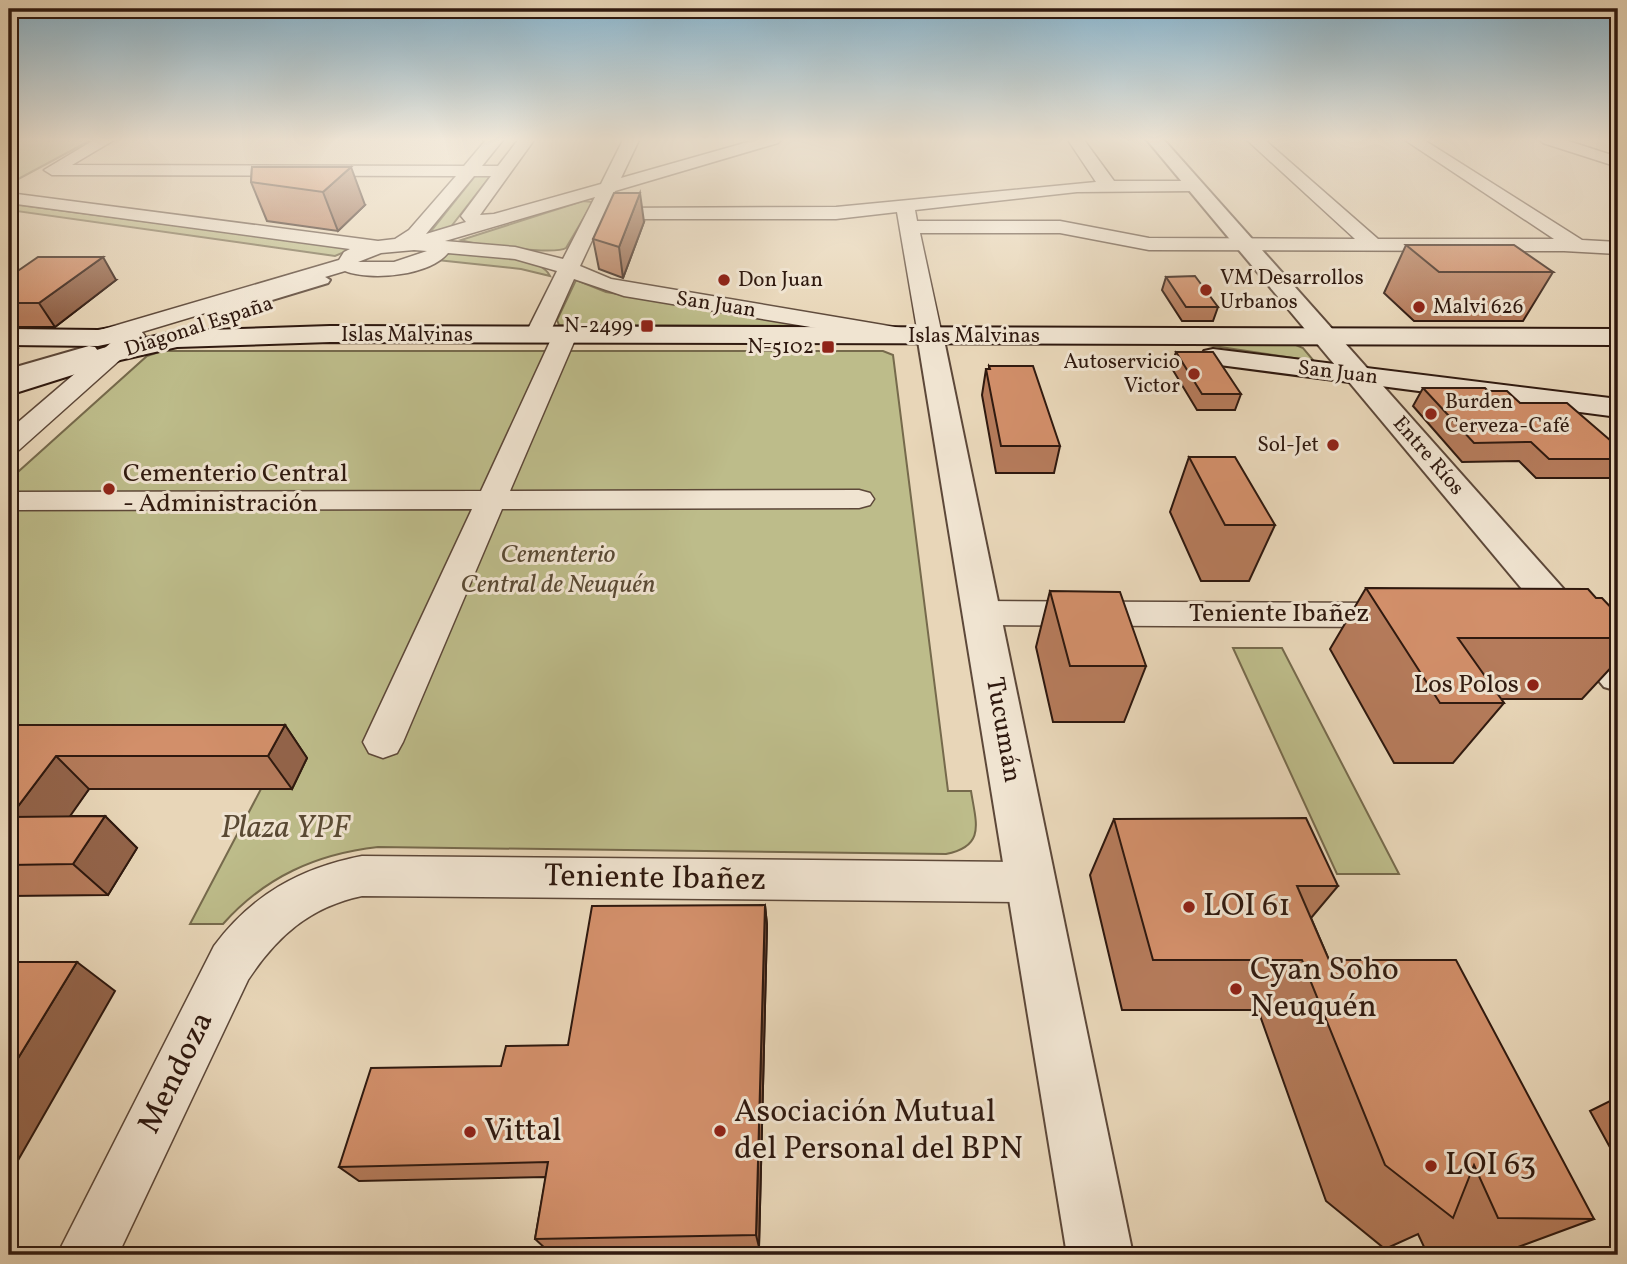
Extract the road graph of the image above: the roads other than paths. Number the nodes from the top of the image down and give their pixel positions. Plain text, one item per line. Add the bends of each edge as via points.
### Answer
1 (37, 199) edge
2 (445, 199) edge
3 (482, 199) edge
4 (573, 199) edge
5 (577, 199) edge
6 (603, 199) edge
7 (968, 199) edge
8 (1206, 199) edge
9 (1321, 199) edge
10 (1505, 199) edge
11 (905, 206) junction
12 (9, 214) edge
13 (596, 214) junction
14 (498, 220) junction
15 (909, 227) junction
16 (1245, 244) junction
17 (1372, 244) junction
18 (1577, 245) junction
19 (436, 247) junction
20 (580, 247) junction
21 (397, 251) junction
22 (294, 255) junction
23 (1613, 256) edge
24 (533, 257) junction
25 (347, 263) junction
26 (389, 269) junction
27 (565, 278) junction
28 (322, 280) dead end
29 (285, 282) junction
30 (213, 313) dead end
31 (191, 330) junction
32 (144, 334) junction
33 (330, 334) junction
34 (551, 335) junction
35 (917, 335) junction
36 (1058, 336) junction
37 (9, 337) edge
38 (1325, 337) junction
39 (1618, 337) edge
40 (100, 348) junction
41 (13, 374) edge
42 (1359, 376) junction
43 (1618, 408) edge
44 (9, 444) edge
45 (859, 499) dead end
46 (491, 500) junction
47 (9, 501) edge
48 (981, 613) junction
49 (1427, 615) edge
50 (1525, 615) edge
51 (1567, 616) junction
52 (1605, 616) edge
53 (1618, 676) edge
54 (383, 742) dead end
55 (1031, 882) junction
56 (285, 904) joint
57 (87, 1255) edge
58 (1100, 1255) edge

1 - 21 street, San Juan
2 - 21 street
3 - 14 street via 470,216
4 - 14 street, Diagonal España
5 - 19 street, Diagonal España
6 - 13 street
7 - 11 street
8 - 16 main road, Entre Ríos
9 - 17 street
10 - 18 street
11 - 13 street via 823,213
11 - 15 street, Tucumán
12 - 22 street
13 - 20 street
14 - 21 street, Diagonal España
15 - 16 street via 1060,227 1136,243
15 - 35 street, Tucumán
16 - 17 street
16 - 38 main road, Entre Ríos
17 - 18 street
18 - 23 street
19 - 21 street, Diagonal España
19 - 24 street, San Juan
20 - 24 street, San Juan via 562,256
20 - 27 street
21 - 25 street, Diagonal España via 355,254
21 - 26 street, Diagonal España
21 - 27 street, San Juan via 439,263
22 - 25 street
22 - 29 street, Diagonal España via 304,260 305,268
24 - 27 street, San Juan
25 - 26 street, Diagonal España via 360,270
25 - 29 street, Diagonal España
26 - 31 street, Diagonal España
27 - 34 street
27 - 35 street, San Juan
28 - 30 street
29 - 32 street, Diagonal España
31 - 32 main road, Islas Malvinas
31 - 33 main road, Islas Malvinas
32 - 33 main road, Islas Malvinas via 187,338
32 - 40 main road, Diagonal España
33 - 34 main road, Islas Malvinas
34 - 35 main road, Islas Malvinas
34 - 46 street
35 - 36 main road, Islas Malvinas
35 - 48 main road, Tucumán
36 - 38 main road, Islas Malvinas
36 - 42 main road, San Juan
37 - 40 main road
38 - 39 main road, Islas Malvinas
38 - 42 main road, Entre Ríos
40 - 41 main road, Diagonal España
40 - 44 street
42 - 43 main road, San Juan
42 - 51 main road, Entre Ríos
45 - 46 street
46 - 47 street
46 - 54 street
48 - 49 street, Teniente Ibañez
48 - 55 main road, Tucumán
50 - 51 street
51 - 52 street
51 - 53 main road, Entre Ríos
55 - 56 street, Teniente Ibañez via 362,876 310,889
55 - 58 main road, Tucumán
56 - 57 street, Mendoza via 251,936 232,964

